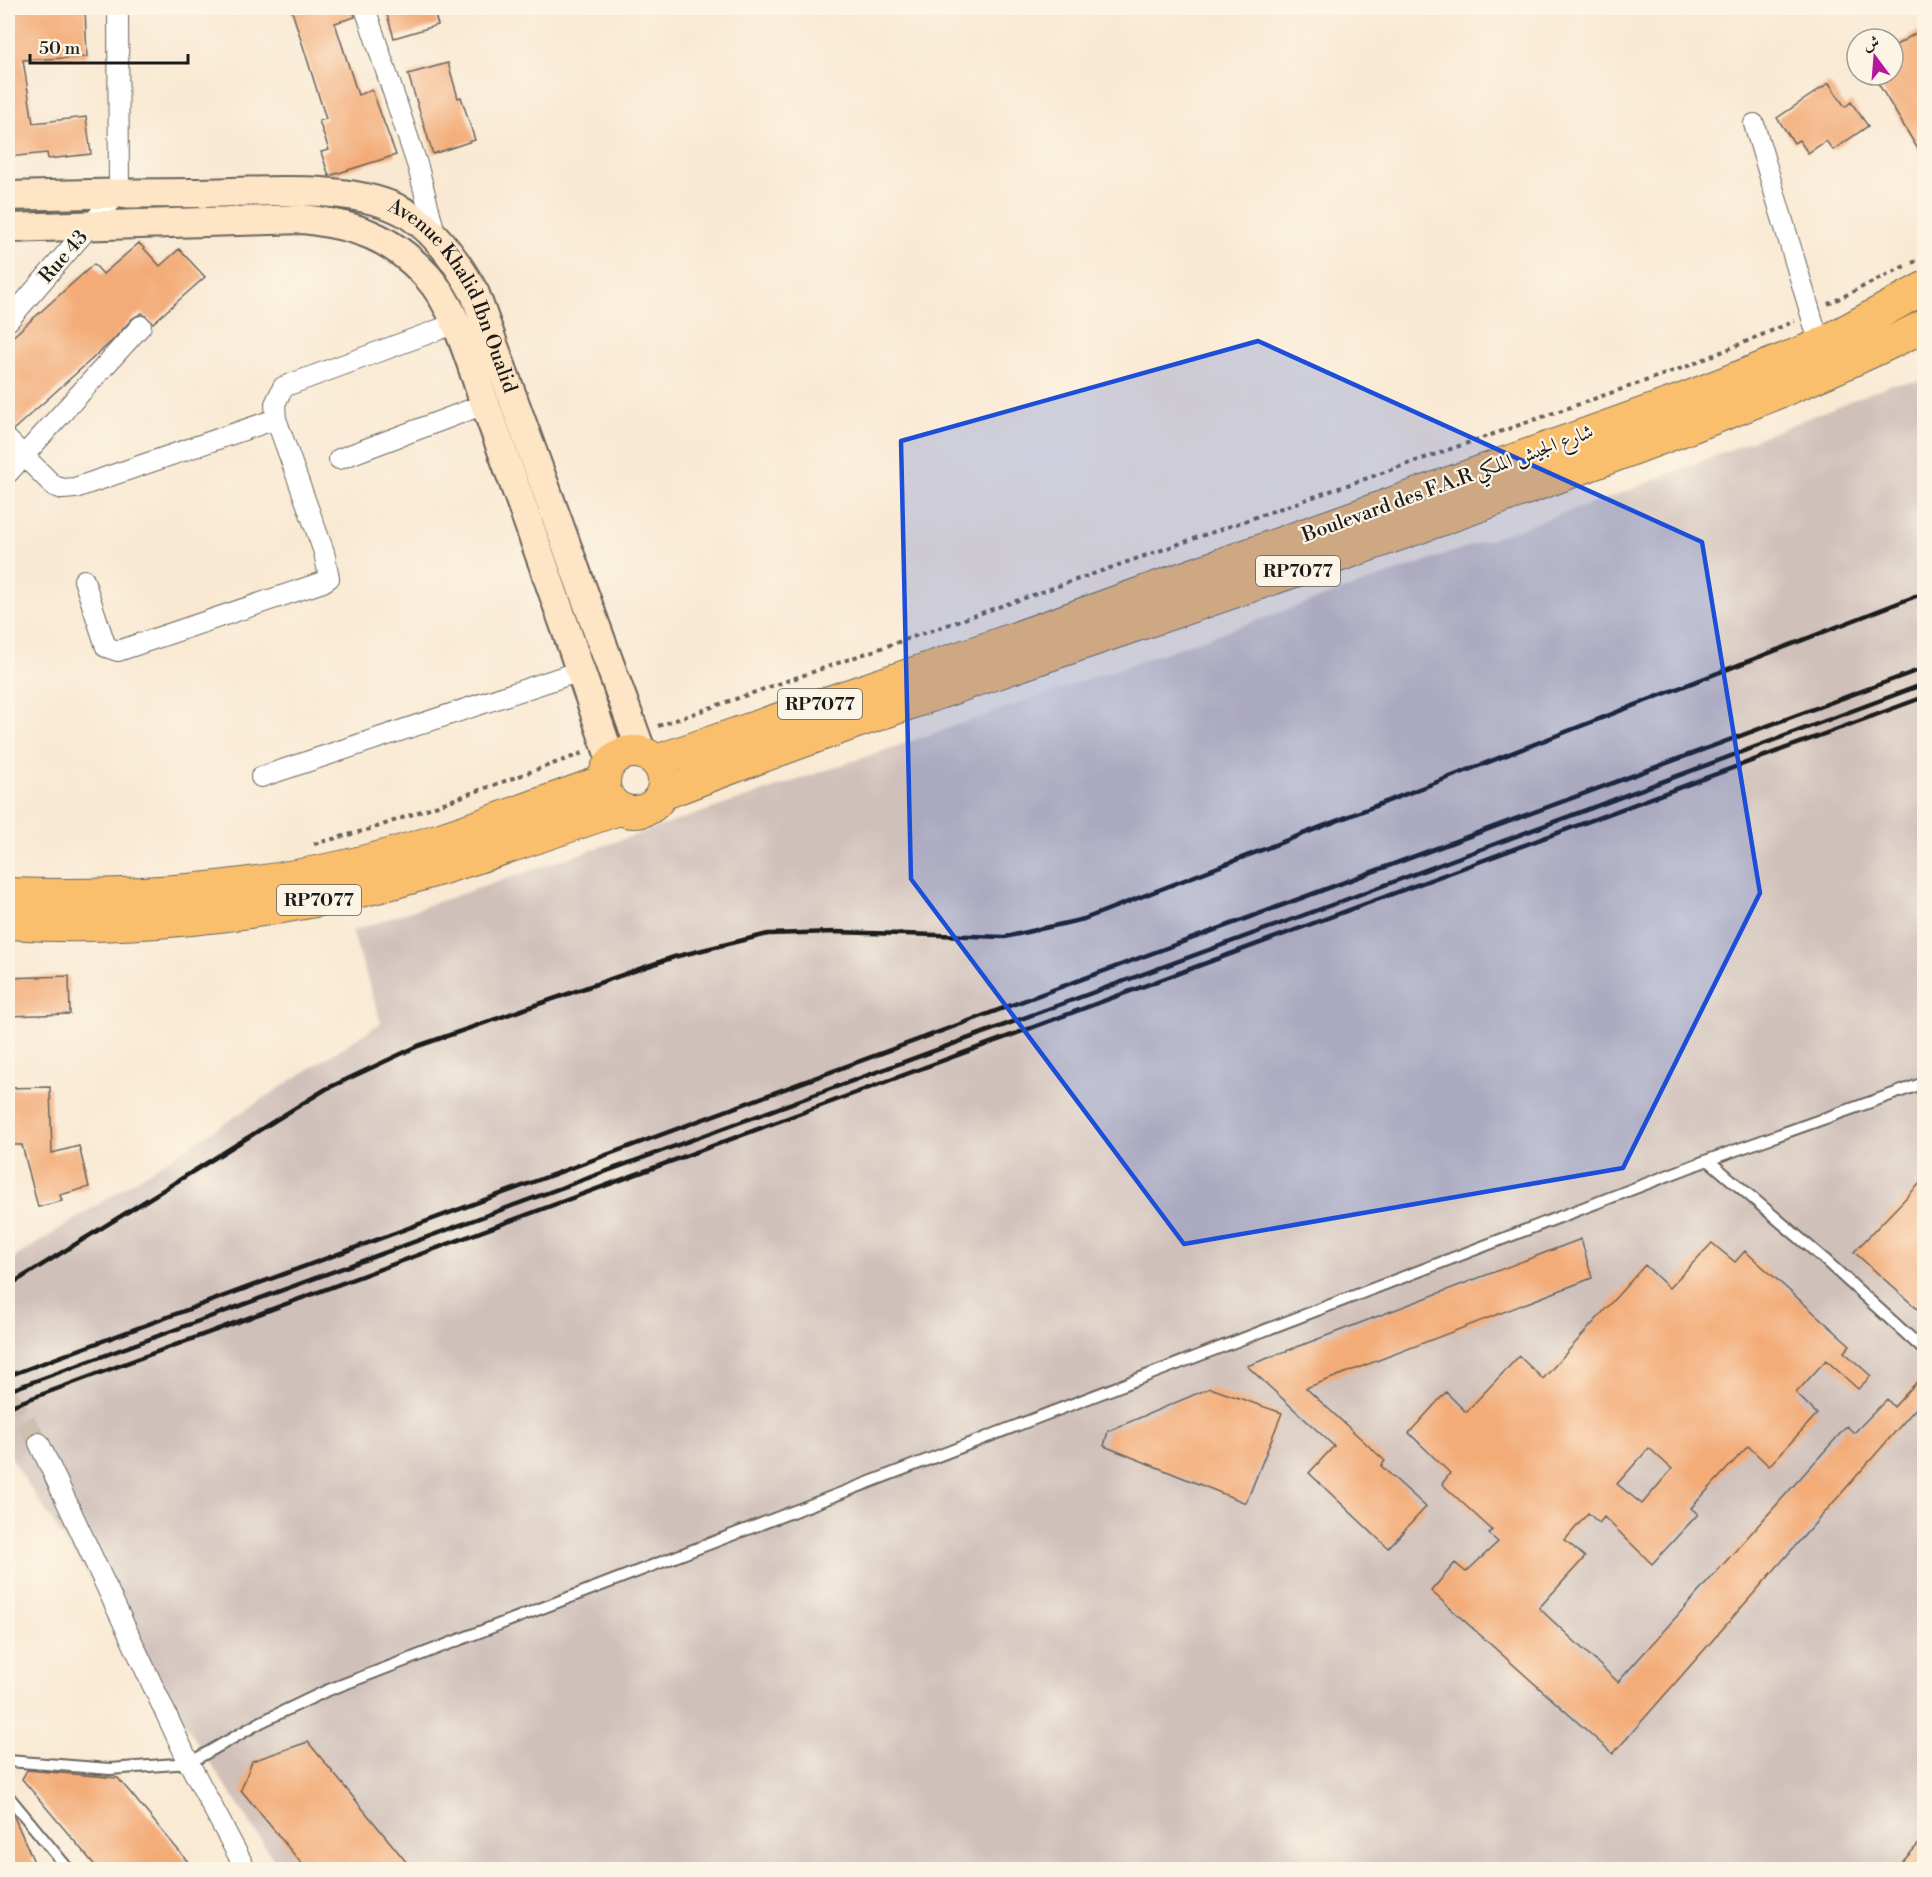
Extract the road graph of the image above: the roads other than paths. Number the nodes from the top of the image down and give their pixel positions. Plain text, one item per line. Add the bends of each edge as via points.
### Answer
1 (118, 8) edge
2 (365, 8) edge
3 (1754, 124) dead end
4 (119, 192) junction
5 (8, 196) edge
6 (92, 225) junction
7 (8, 228) edge
8 (436, 239) junction
9 (1924, 288) edge
10 (8, 321) edge
11 (454, 324) junction
12 (141, 326) dead end
13 (1924, 326) edge
14 (1820, 345) junction
15 (485, 404) junction
16 (276, 418) junction
17 (8, 440) edge
18 (25, 456) junction
19 (339, 459) dead end
20 (8, 473) edge
21 (84, 580) dead end
22 (580, 671) junction
23 (644, 750) junction
24 (607, 763) junction
25 (261, 777) dead end
26 (662, 794) junction
27 (619, 809) junction
28 (8, 894) edge
29 (8, 923) edge
30 (1924, 1083) edge
31 (1707, 1160) junction
32 (1924, 1350) edge
33 (39, 1443) tunnel mouth
34 (8, 1761) edge
35 (189, 1763) junction
36 (8, 1796) edge
37 (69, 1869) edge
38 (246, 1869) edge

1 - 4 street
2 - 8 street via 418,167
3 - 14 street
4 - 5 main road, Avenue Khalid Ibn Oualid
4 - 6 street, Rue 43
4 - 8 main road, Avenue Khalid Ibn Oualid via 266,190 356,196 409,215
6 - 7 main road, Avenue Khalid Ibn Oualid
6 - 10 street, Rue 43
6 - 11 main road, Avenue Khalid Ibn Oualid via 303,219 336,223 368,232 416,265 438,290
8 - 23 main road, Avenue Khalid Ibn Oualid via 463,272 483,313
9 - 14 main road, Boulevard des F.A.R شارع الجيش الملكي / RP7077
11 - 15 main road, Avenue Khalid Ibn Oualid
11 - 16 street via 283,387 275,404
12 - 18 street
13 - 26 main road, Boulevard des F.A.R شارع الجيش الملكي / RP7077 via 1669,436 1429,525 791,744
14 - 23 main road, Boulevard des F.A.R شارع الجيش الملكي / RP7077 via 1473,476 985,649
15 - 19 street
15 - 22 main road, Avenue Khalid Ibn Oualid via 527,513
16 - 18 street via 75,488 54,486
16 - 21 street via 324,552 329,578 118,651 106,647 100,637
17 - 18 street
18 - 20 street
22 - 24 main road, Avenue Khalid Ibn Oualid
22 - 25 street
23 - 24 main road, Boulevard des F.A.R شارع الجيش الملكي / RP7077
23 - 26 main road via 664,780
24 - 27 main road via 608,796
24 - 28 main road, Boulevard des F.A.R شارع الجيش الملكي / RP7077 via 430,842 343,866 268,881 129,895
26 - 27 main road, Boulevard des F.A.R شارع الجيش الملكي / RP7077 via 647,809
27 - 29 main road, Boulevard des F.A.R شارع الجيش الملكي / RP7077 via 378,886 313,901 207,916 96,923
30 - 31 lane
31 - 32 lane
31 - 35 lane via 326,1691
33 - 35 street
34 - 35 lane via 110,1769
35 - 38 street
36 - 37 lane

